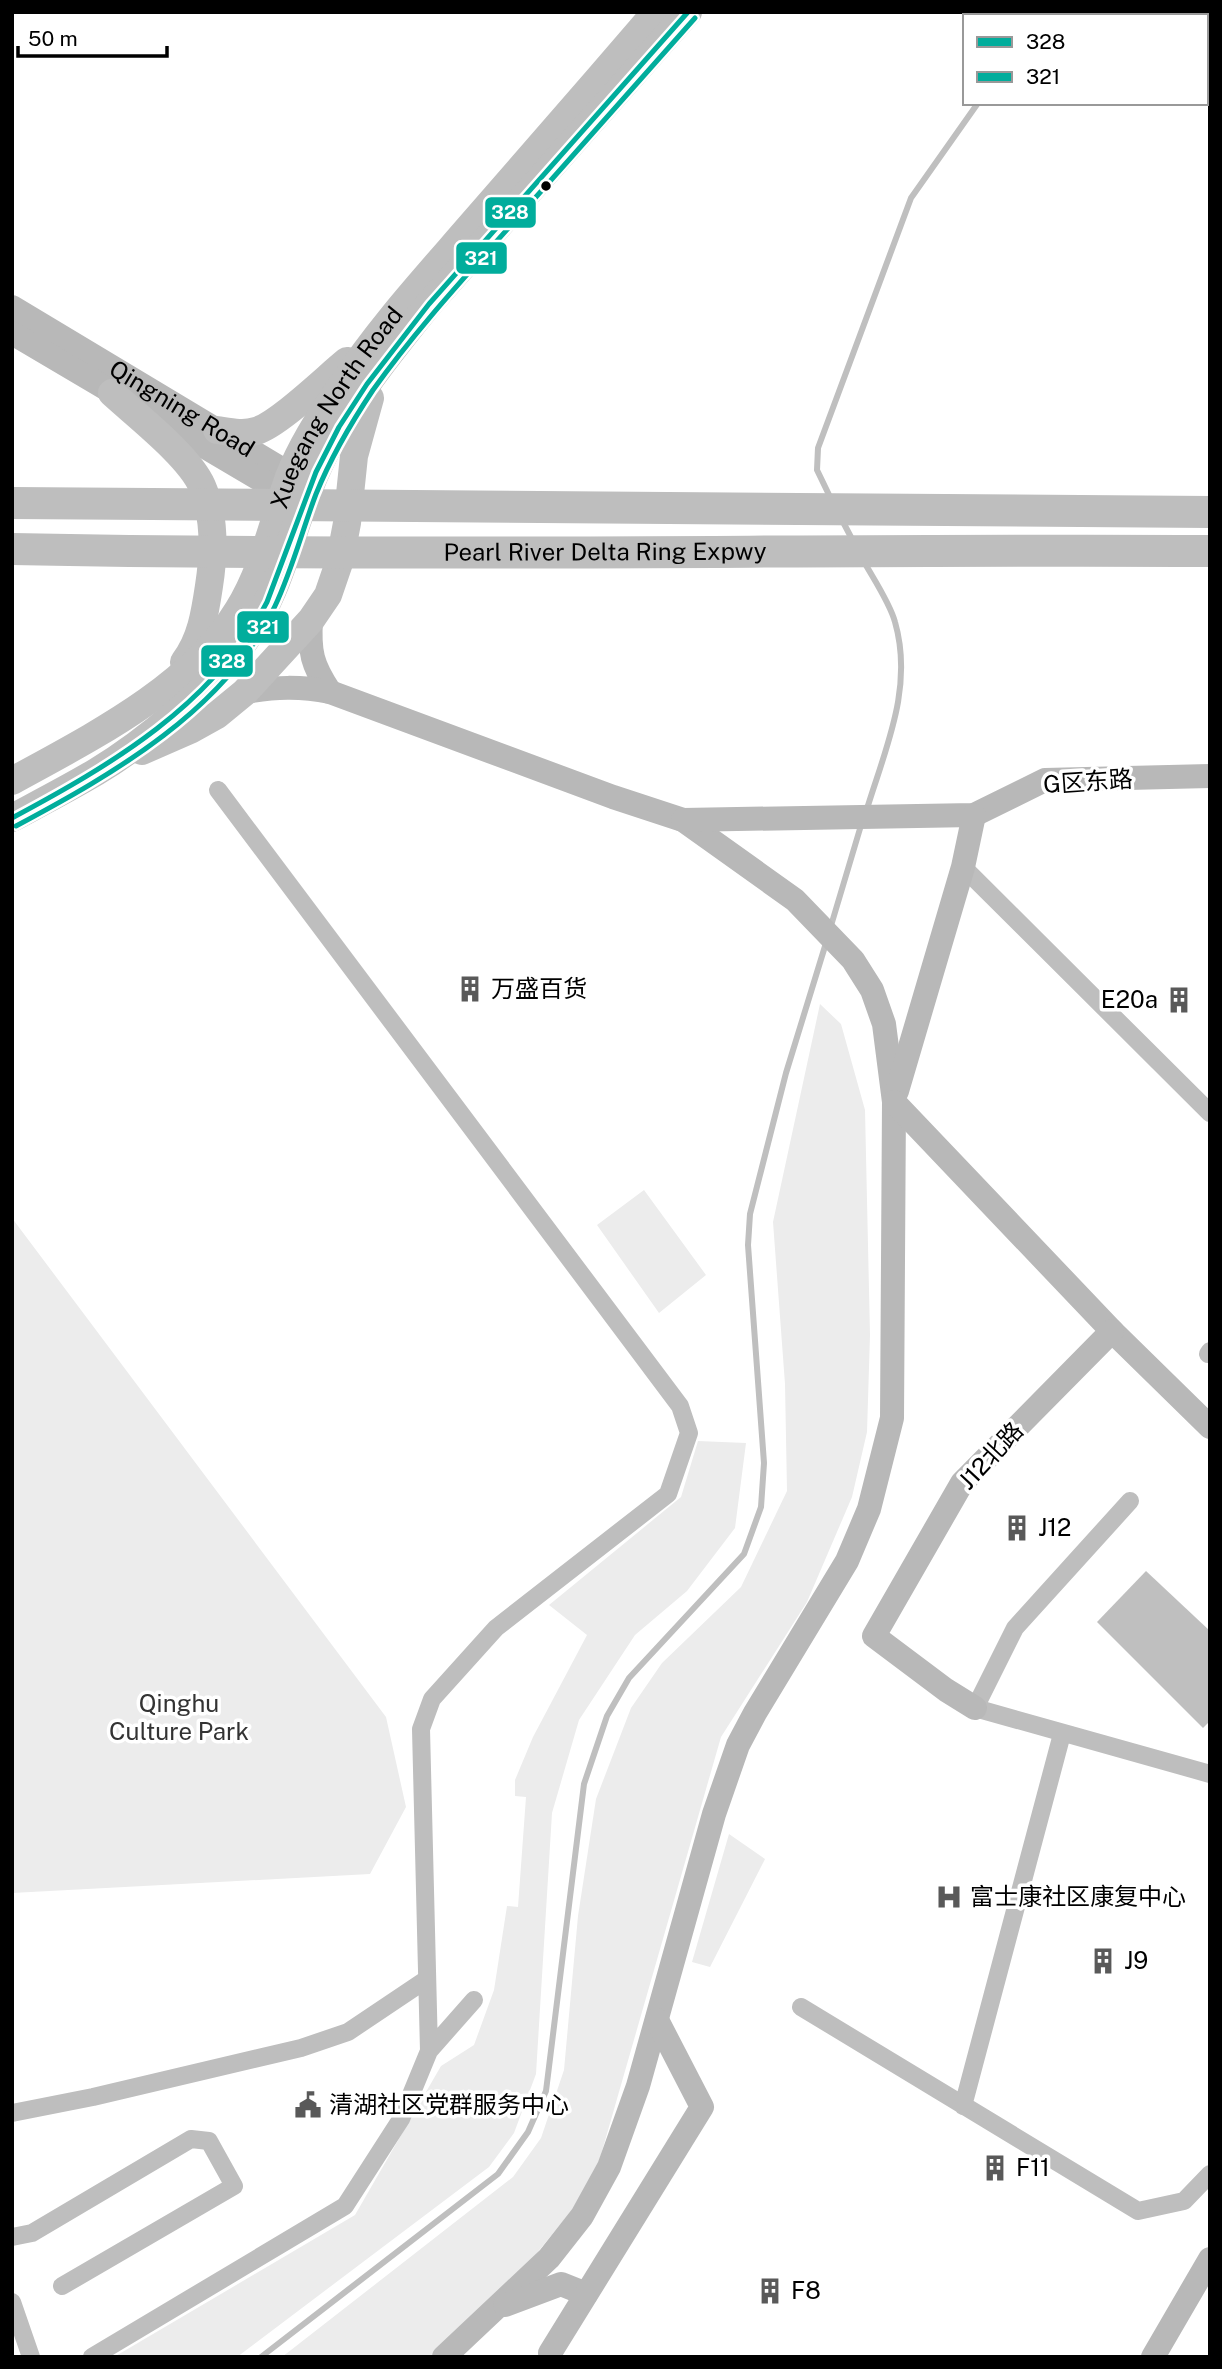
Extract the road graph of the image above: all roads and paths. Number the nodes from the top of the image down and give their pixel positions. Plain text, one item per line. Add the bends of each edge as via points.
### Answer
1 (656, 12) edge
2 (688, 12) edge
3 (12, 307) edge
4 (12, 332) edge
5 (384, 344) junction
6 (112, 393) junction
7 (217, 430) junction
8 (293, 488) junction
9 (12, 503) edge
10 (1210, 504) edge
11 (1108, 512) junction
12 (1210, 512) edge
13 (12, 549) edge
14 (1109, 551) junction
15 (1210, 551) edge
16 (1210, 563) edge
17 (312, 621) junction
18 (168, 685) junction
19 (245, 692) junction
20 (330, 692) junction
21 (98, 771) junction
22 (1210, 776) edge
23 (12, 781) edge
24 (218, 790) dead end
25 (974, 815) junction
26 (12, 818) edge
27 (683, 820) junction
28 (963, 867) junction
29 (894, 1102) junction
30 (1210, 1113) edge
31 (1112, 1331) junction
32 (1210, 1427) edge
33 (1130, 1501) dead end
34 (975, 1708) junction
35 (1062, 1734) junction
36 (1210, 1774) edge
37 (427, 1979) junction
38 (474, 2000) dead end
39 (801, 2007) dead end
40 (657, 2020) junction
41 (429, 2051) junction
42 (963, 2106) junction
43 (12, 2113) edge
44 (1210, 2174) edge
45 (12, 2237) edge
46 (1210, 2259) edge
47 (62, 2286) dead end
48 (586, 2294) junction
49 (13, 2308) edge
50 (494, 2309) junction
51 (550, 2353) dead end
52 (31, 2357) edge
53 (92, 2357) edge
54 (444, 2357) edge
55 (1153, 2357) edge

1 - 5 main road, Xuegang North Road
2 - 5 main road, Xuegang North Road via 429,304
3 - 7 street, Qingning Road
4 - 6 street, Qingning Road
5 - 7 main road via 256,431
5 - 8 main road, Xuegang North Road via 330,445
5 - 17 main road via 354,456 340,560
6 - 8 street, Qingning Road
6 - 18 main road via 186,462 201,484 211,513 204,621 191,653
7 - 8 street, Qingning Road
8 - 18 main road, Xuegang North Road via 239,609 197,661
8 - 21 main road, Xuegang North Road via 282,567 245,640 189,702
9 - 11 highway, Pearl River Delta Ring Expwy
10 - 11 highway
11 - 12 highway
13 - 14 highway, Pearl River Delta Ring Expwy
14 - 15 highway
14 - 16 highway
17 - 19 main road
17 - 20 street via 310,646 316,670
18 - 23 main road, Xuegang North Road via 84,741
19 - 20 street via 277,687
19 - 21 main road via 190,730
20 - 27 street
21 - 26 main road, Xuegang North Road
22 - 25 street, G区东路 via 1045,780
24 - 37 street via 680,1406 689,1433 668,1494 496,1628 432,1699 421,1729
25 - 27 street
25 - 28 street
27 - 29 street via 795,900 853,960 872,990 884,1024
28 - 29 street
28 - 30 street
29 - 31 street
29 - 40 street via 892,1418 869,1509 847,1562 738,1745 713,1814
31 - 32 street
31 - 34 street, J12北路 via 962,1483 874,1636
33 - 34 street via 1015,1628
34 - 35 street
35 - 36 street
35 - 42 street
37 - 41 street
37 - 43 street via 348,2032 301,2048
38 - 41 street
39 - 42 street
40 - 48 street via 702,2108
40 - 50 street via 609,2166 582,2216 549,2258
41 - 53 street via 401,2119 345,2206
42 - 44 street via 1138,2211 1184,2201
45 - 47 street via 32,2233 191,2139 209,2141 234,2186
46 - 55 street
48 - 50 street via 561,2284
48 - 51 street
49 - 52 street
50 - 54 street

